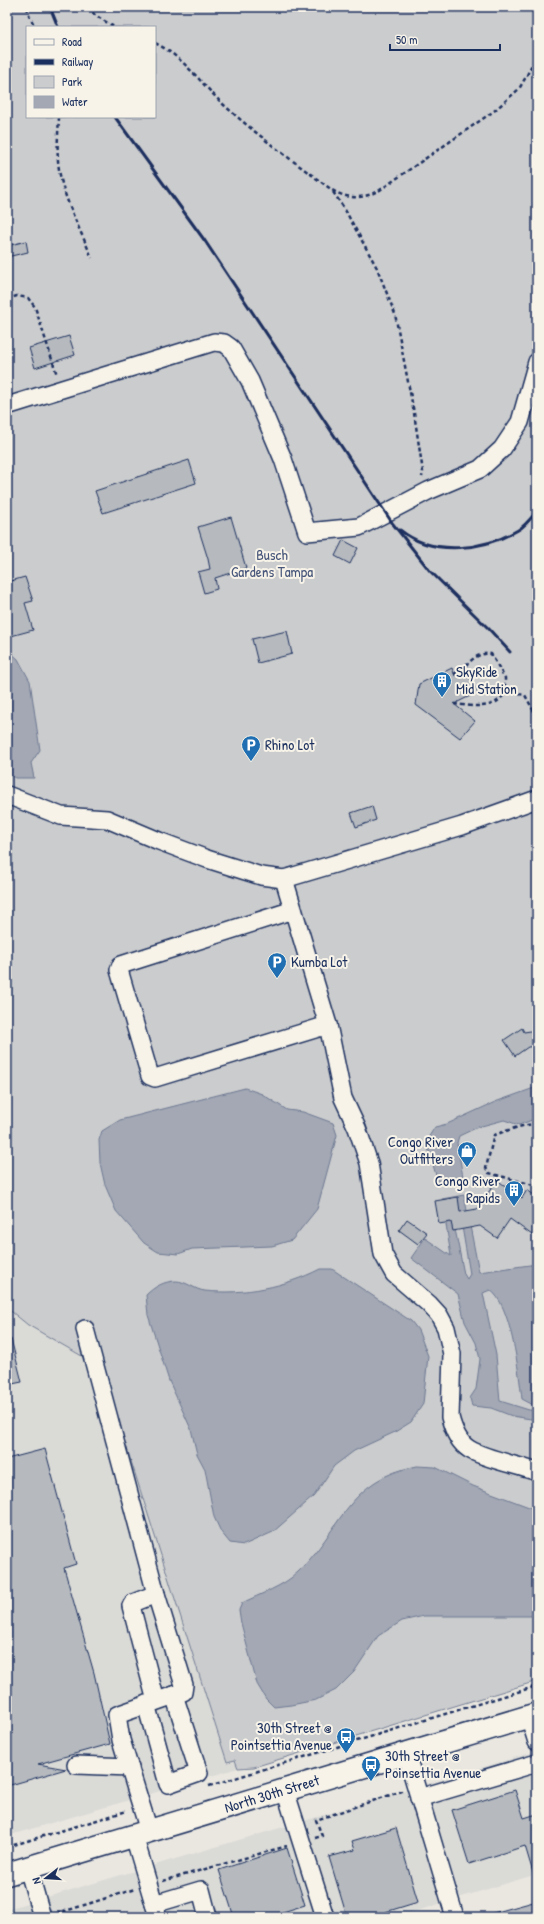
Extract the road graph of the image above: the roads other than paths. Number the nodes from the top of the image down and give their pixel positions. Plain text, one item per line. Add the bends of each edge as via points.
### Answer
1 (537, 362) edge
2 (7, 406) edge
3 (7, 795) edge
4 (537, 799) edge
5 (284, 879) junction
6 (293, 910) junction
7 (328, 1025) junction
8 (85, 1329) dead end
9 (537, 1472) edge
10 (156, 1594) junction
11 (174, 1695) junction
12 (151, 1703) junction
13 (533, 1715) edge
14 (537, 1742) edge
15 (406, 1753) junction
16 (537, 1763) edge
17 (76, 1765) dead end
18 (130, 1767) junction
19 (285, 1790) junction
20 (419, 1798) junction
21 (141, 1834) junction
22 (28, 1868) junction
23 (7, 1874) edge
24 (156, 1910) edge
25 (48, 1916) edge
26 (208, 1917) edge
27 (325, 1917) edge
28 (455, 1917) edge

1 - 2 street via 520,422 502,449 480,469 359,526 307,532 283,459 256,394 231,348 224,343 214,342
3 - 5 street via 61,816 107,819 207,859 261,876
4 - 5 street via 462,826
5 - 6 street
6 - 7 street
6 - 7 street via 121,965 119,970 150,1076 155,1078
7 - 9 street via 343,1098 369,1163 383,1254 394,1274 429,1304 446,1328 452,1354 450,1417 456,1435 468,1448
8 - 10 street
10 - 11 street via 184,1685 183,1692
10 - 12 street via 131,1606
11 - 12 street
11 - 12 street via 199,1773 168,1784
12 - 18 street via 117,1715 121,1740
13 - 14 street
13 - 15 main road, North 30th Street
15 - 19 main road, North 30th Street
15 - 20 street
16 - 20 street
17 - 18 street
18 - 21 street via 142,1806
19 - 21 main road, North 30th Street
19 - 27 street
20 - 28 street
21 - 22 main road, North 30th Street
21 - 24 street via 148,1885
22 - 23 main road, North 30th Street
22 - 25 street
24 - 26 street via 201,1890

